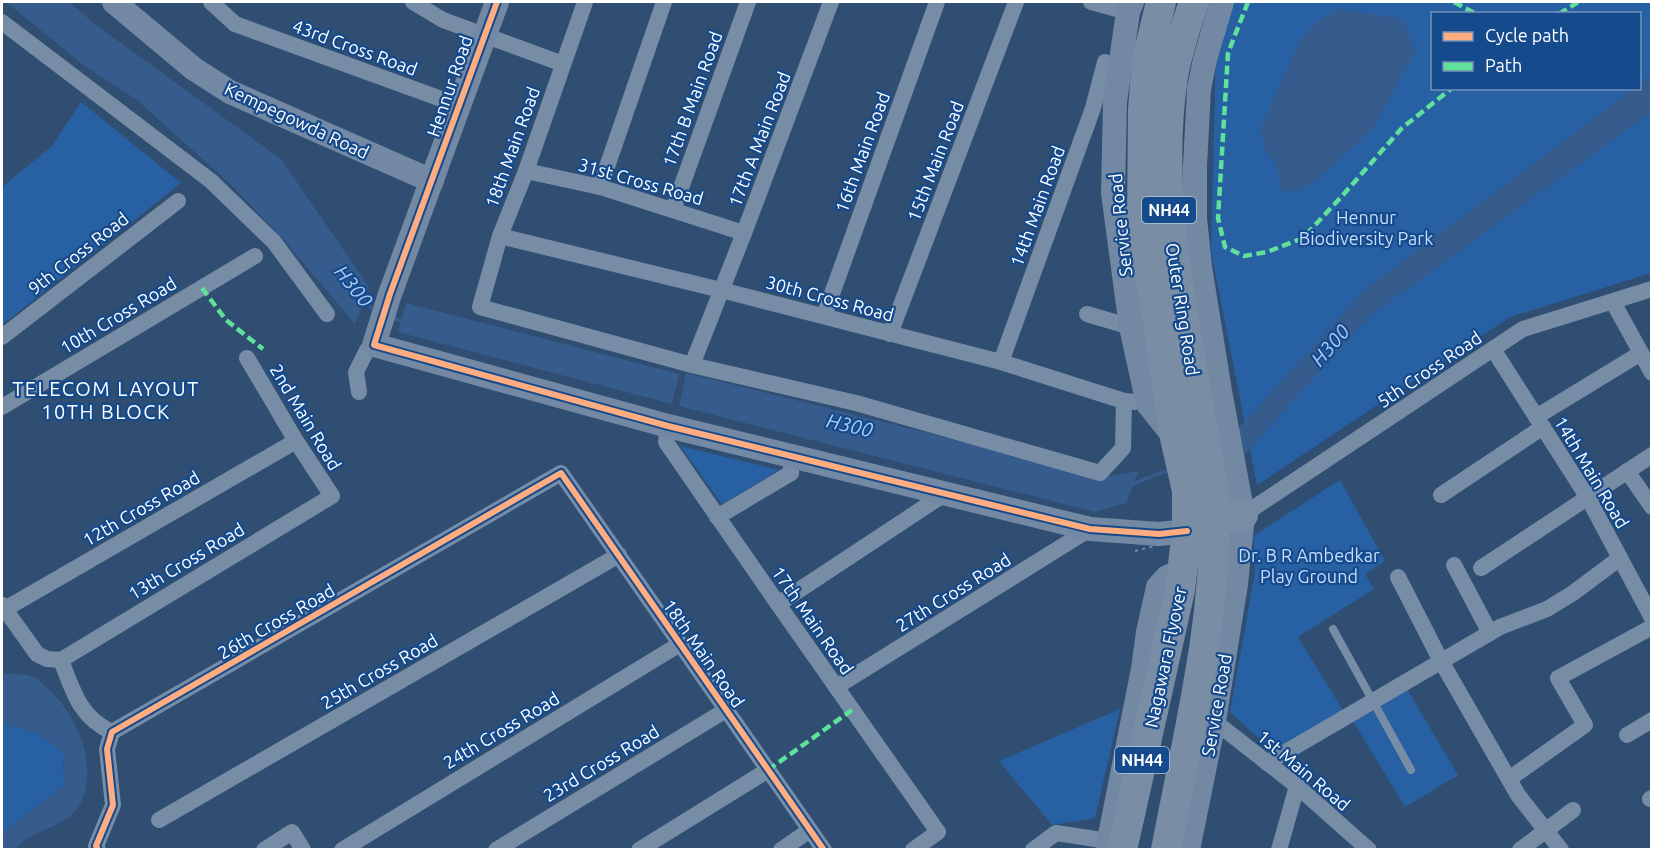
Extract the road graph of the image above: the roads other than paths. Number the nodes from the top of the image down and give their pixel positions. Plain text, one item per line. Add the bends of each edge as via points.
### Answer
1 (114, 2) edge
2 (211, 2) edge
3 (413, 2) edge
4 (497, 2) edge
5 (585, 2) edge
6 (664, 2) edge
7 (748, 2) edge
8 (831, 2) edge
9 (937, 2) edge
10 (1016, 2) edge
11 (1091, 2) edge
12 (1161, 2) edge
13 (1194, 2) edge
14 (1222, 2) edge
15 (1130, 7) edge
16 (2, 22) edge
17 (483, 36) junction
18 (1105, 62) dead end
19 (563, 64) junction
20 (458, 105) junction
21 (1104, 105) junction
22 (526, 171) junction
23 (432, 181) junction
24 (600, 187) junction
25 (178, 201) dead end
26 (673, 210) junction
27 (744, 233) junction
28 (500, 236) junction
29 (255, 256) dead end
30 (1652, 289) edge
31 (721, 290) junction
32 (1613, 302) junction
33 (327, 314) dead end
34 (1087, 314) dead end
35 (824, 316) junction
36 (1131, 327) junction
37 (890, 334) junction
38 (2, 337) edge
39 (372, 341) junction
40 (1493, 349) junction
41 (1641, 353) junction
42 (247, 358) dead end
43 (1001, 362) junction
44 (692, 365) junction
45 (1652, 373) edge
46 (359, 392) dead end
47 (1124, 401) junction
48 (1148, 404) junction
49 (2, 407) edge
50 (1539, 422) junction
51 (668, 426) junction
52 (1176, 438) junction
53 (296, 441) junction
54 (1652, 455) edge
55 (791, 456) junction
56 (1627, 471) junction
57 (561, 473) joint
58 (946, 493) junction
59 (1441, 495) dead end
60 (332, 496) joint
61 (1588, 498) junction
62 (1652, 507) edge
63 (1221, 509) junction
64 (717, 517) junction
65 (1090, 529) junction
66 (1187, 531) junction
67 (619, 555) junction
68 (1620, 558) junction
69 (1454, 565) dead end
70 (1481, 568) dead end
71 (1183, 570) joint
72 (1398, 577) dead end
73 (1212, 583) joint
74 (778, 604) junction
75 (3, 607) edge
76 (1652, 618) edge
77 (1652, 627) edge
78 (1333, 629) dead end
79 (1490, 633) junction
80 (680, 644) junction
81 (61, 660) junction
82 (1441, 661) junction
83 (836, 687) junction
84 (1374, 700) junction
85 (726, 710) junction
86 (1652, 720) edge
87 (1214, 721) junction
88 (112, 732) junction
89 (1627, 735) dead end
90 (1266, 763) junction
91 (768, 770) junction
92 (1411, 770) dead end
93 (1509, 779) junction
94 (1296, 786) junction
95 (1573, 810) dead end
96 (159, 820) dead end
97 (810, 830) junction
98 (1545, 830) junction
99 (1113, 846) edge
100 (98, 849) edge
101 (264, 849) edge
102 (303, 849) edge
103 (342, 849) edge
104 (496, 849) edge
105 (639, 849) edge
106 (781, 849) edge
107 (824, 849) edge
108 (914, 849) edge
109 (1033, 849) edge
110 (1166, 849) edge
111 (1188, 849) edge
112 (1279, 849) edge
113 (1369, 849) edge
114 (1520, 849) edge
115 (1561, 849) edge

1 - 23 street, Kempegowda Road via 195,69 230,92
2 - 20 street, 43rd Cross Road via 235,24
3 - 17 street via 443,20
4 - 17 street, Hennur Road
5 - 19 street, 18th Main Road
6 - 24 street
7 - 26 street, 17th B Main Road
8 - 27 street, 17th A Main Road
9 - 35 street, 16th Main Road
10 - 37 street, 15th Main Road
11 - 15 street
12 - 52 highway, Outer Ring Road / NH44 via 1147,60 1142,220
13 - 63 highway, Outer Ring Road / NH44 via 1173,77 1168,169 1170,218 1175,271
14 - 63 street, Service Road via 1199,89 1195,193 1200,267 1230,447
15 - 21 street, Service Road
16 - 33 street via 211,181 274,242
17 - 19 street
17 - 20 street, Hennur Road
18 - 21 street, 14th Main Road
19 - 22 street, 18th Main Road
20 - 23 street, Hennur Road
21 - 36 street, Service Road
21 - 43 street, 14th Main Road
22 - 24 street, 31st Cross Road
22 - 28 street, 18th Main Road
23 - 39 street, Hennur Road
24 - 26 street, 31st Cross Road
25 - 38 street, 9th Cross Road
26 - 27 street, 31st Cross Road
27 - 31 street, 17th A Main Road
28 - 31 street, 30th Cross Road
28 - 44 street, 18th Main Road via 480,307
29 - 49 street, 10th Cross Road
30 - 32 street, 5th Cross Road
31 - 35 street, 30th Cross Road
31 - 44 street, 17th A Main Road
32 - 40 street, 5th Cross Road via 1523,329
32 - 41 street
34 - 36 street
35 - 37 street, 30th Cross Road
36 - 48 street, Service Road
37 - 43 street, 30th Cross Road
39 - 46 street via 356,372
39 - 51 street via 374,345
40 - 50 street, 14th Main Road
40 - 63 street, 5th Cross Road
41 - 45 street
41 - 50 street
42 - 53 street, 2nd Main Road
43 - 47 street, 30th Cross Road
44 - 47 street via 856,403 1101,473 1123,448
47 - 48 street, 30th Cross Road
48 - 52 street, Service Road
50 - 59 street
50 - 61 street, 14th Main Road
51 - 55 street
51 - 64 street, 17th Main Road via 666,442
52 - 63 highway, Outer Ring Road / NH44
53 - 60 street, 2nd Main Road
53 - 75 street, 12th Cross Road
54 - 56 street
55 - 58 street
55 - 64 street via 791,473
56 - 61 street
56 - 62 street
57 - 67 street, 18th Main Road
57 - 88 street, 26th Cross Road
58 - 65 street
58 - 74 street
60 - 81 street, 13th Cross Road
61 - 68 street, 14th Main Road
61 - 70 street
63 - 66 highway, Outer Ring Road / NH44
63 - 73 highway, Outer Ring Road / NH44
63 - 87 street, Service Road via 1236,584
64 - 74 street, 17th Main Road
65 - 66 street via 1159,534
65 - 83 street, 27th Cross Road
66 - 71 highway, Outer Ring Road / NH44
67 - 80 street, 18th Main Road
67 - 96 street, 25th Cross Road
68 - 76 street, 14th Main Road
68 - 79 street via 1547,609
69 - 79 street
71 - 99 highway, Nagawara Flyover / NH44
72 - 82 street
73 - 110 highway, Nagawara Flyover / NH44
74 - 83 street, 17th Main Road
75 - 81 street via 37,654
77 - 93 street via 1558,678 1586,725
78 - 84 lane
79 - 82 street
80 - 85 street, 18th Main Road
80 - 103 street, 24th Cross Road
81 - 88 street via 87,716
82 - 84 street
82 - 93 street
83 - 108 street, 17th Main Road via 938,832
84 - 90 street
84 - 92 lane
85 - 91 street, 18th Main Road
85 - 104 street, 23rd Cross Road
86 - 89 street
87 - 90 street, 1st Main Road
87 - 111 street, Service Road
88 - 100 street via 107,749 113,805
90 - 94 street, 1st Main Road
91 - 97 street, 18th Main Road
91 - 105 street
93 - 98 street
94 - 112 street
94 - 113 street, 1st Main Road
95 - 98 street
97 - 106 street
97 - 107 street, 18th Main Road
98 - 114 street
98 - 115 street
99 - 109 street via 1056,833
101 - 102 street via 292,832

